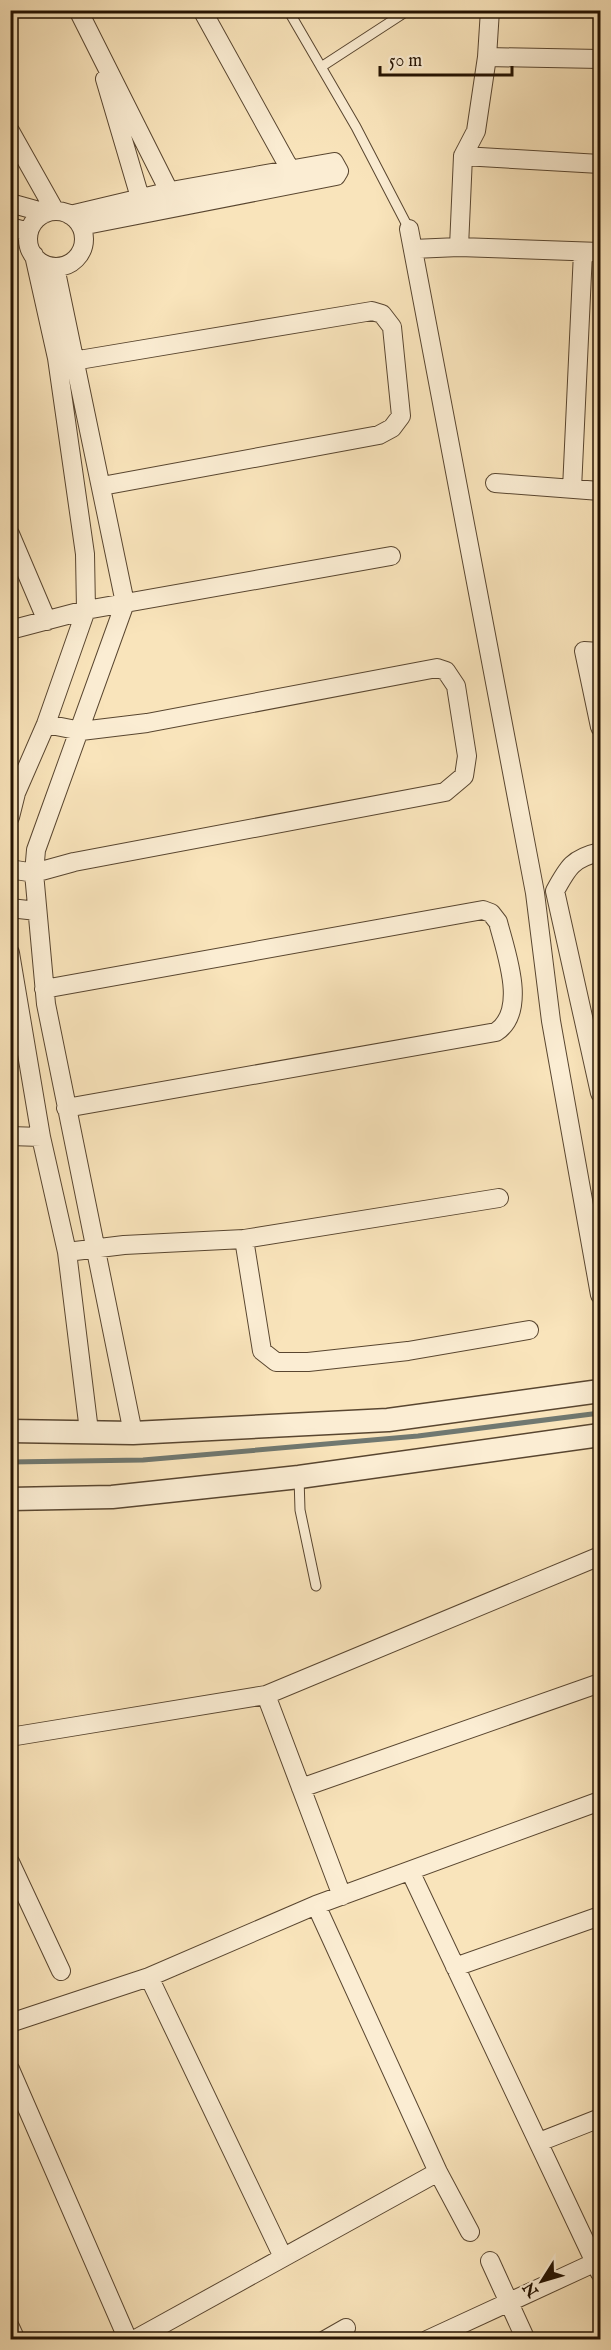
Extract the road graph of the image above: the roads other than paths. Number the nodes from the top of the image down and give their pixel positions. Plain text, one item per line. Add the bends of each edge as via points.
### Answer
1 (78, 10) edge
2 (202, 10) edge
3 (288, 10) edge
4 (490, 10) edge
5 (404, 13) dead end
6 (91, 34) junction
7 (487, 57) junction
8 (600, 59) edge
9 (321, 67) junction
10 (10, 130) edge
11 (464, 156) junction
12 (600, 164) edge
13 (174, 200) junction
14 (10, 203) edge
15 (143, 207) junction
16 (63, 216) junction
17 (10, 226) edge
18 (409, 229) joint
19 (29, 232) junction
20 (459, 247) junction
21 (413, 249) junction
22 (592, 252) edge
23 (34, 255) junction
24 (55, 267) junction
25 (73, 361) junction
26 (495, 483) dead end
27 (102, 486) junction
28 (572, 489) junction
29 (600, 491) edge
30 (10, 534) edge
31 (391, 556) dead end
32 (125, 603) junction
33 (86, 610) junction
34 (46, 621) junction
35 (10, 630) edge
36 (584, 651) edge
37 (46, 724) junction
38 (600, 727) edge
39 (81, 731) junction
40 (13, 793) edge
41 (10, 817) edge
42 (600, 852) edge
43 (10, 869) edge
44 (34, 873) junction
45 (10, 908) edge
46 (37, 911) junction
47 (10, 952) edge
48 (45, 996) junction
49 (18, 1019) edge
50 (600, 1094) edge
51 (66, 1108) junction
52 (10, 1136) edge
53 (41, 1137) junction
54 (499, 1198) dead end
55 (244, 1239) junction
56 (97, 1248) junction
57 (67, 1252) junction
58 (600, 1295) edge
59 (529, 1330) dead end
60 (600, 1391) edge
61 (10, 1431) edge
62 (89, 1431) junction
63 (133, 1432) junction
64 (600, 1435) edge
65 (299, 1478) junction
66 (10, 1499) edge
67 (600, 1556) edge
68 (316, 1586) dead end
69 (600, 1683) edge
70 (266, 1695) junction
71 (10, 1737) edge
72 (301, 1788) junction
73 (600, 1801) edge
74 (10, 1862) edge
75 (410, 1871) junction
76 (342, 1896) junction
77 (316, 1905) junction
78 (600, 1916) edge
79 (456, 1967) junction
80 (61, 1971) dead end
81 (149, 1977) junction
82 (10, 2024) edge
83 (10, 2069) edge
84 (600, 2118) edge
85 (539, 2142) junction
86 (438, 2172) junction
87 (470, 2232) dead end
88 (594, 2238) edge
89 (283, 2257) junction
90 (490, 2261) dead end
91 (598, 2267) edge
92 (508, 2303) junction
93 (10, 2327) edge
94 (346, 2328) dead end
95 (16, 2340) edge
96 (128, 2340) edge
97 (134, 2340) edge
98 (325, 2340) edge
99 (427, 2340) edge
100 (526, 2340) edge

1 - 6 street
2 - 13 street via 295,177
3 - 9 lane
4 - 7 street
5 - 9 lane
6 - 13 street
6 - 15 street
7 - 8 street
7 - 11 street via 476,130
9 - 18 lane
10 - 16 street
11 - 12 street
11 - 20 street
13 - 15 street
14 - 16 street
15 - 16 street
16 - 19 street via 39,217
16 - 24 street via 84,242 77,257
17 - 19 street
18 - 21 street
19 - 23 street
20 - 21 street
20 - 22 street
21 - 58 street via 535,893 551,1022
22 - 28 street
23 - 24 street
23 - 33 street via 57,358 85,554
24 - 25 street
25 - 27 street
25 - 27 street via 372,311 382,314 392,327 401,416 392,428 379,435
26 - 28 street
27 - 32 street
28 - 29 street
30 - 34 street
31 - 32 street
32 - 33 street
32 - 39 street
33 - 34 street
33 - 37 street
34 - 35 street
36 - 38 street
37 - 39 street
37 - 40 street
39 - 44 street via 36,850
39 - 44 street via 147,723 437,668 451,676 456,686 467,767 458,783 445,792 74,862
40 - 41 street
42 - 50 street via 580,857 565,871 555,891
43 - 44 street
44 - 46 street
45 - 46 street
46 - 48 street
47 - 49 street
48 - 49 street
48 - 51 street
48 - 51 street via 483,910 498,922 513,990 514,1008 496,1032
49 - 53 street
51 - 56 street
52 - 53 street
53 - 57 street
54 - 55 street
55 - 56 street
55 - 59 street via 262,1351 276,1362 408,1351
56 - 57 street
56 - 63 street
57 - 62 street
60 - 63 street via 388,1420
61 - 62 street
62 - 63 street
64 - 65 street
65 - 66 street via 112,1497
65 - 68 lane via 300,1510
67 - 70 street
69 - 72 street
70 - 71 street
70 - 72 street
72 - 76 street
73 - 75 street
74 - 80 street
75 - 76 street
75 - 79 street
76 - 77 street
77 - 81 street
77 - 86 street
78 - 79 street
79 - 85 street
81 - 82 street
81 - 89 street
83 - 96 street
84 - 85 street
85 - 88 street
86 - 87 street
86 - 89 street
88 - 91 street
89 - 97 street
90 - 92 street
91 - 92 street
92 - 99 street
92 - 100 street
93 - 95 street
94 - 98 street

